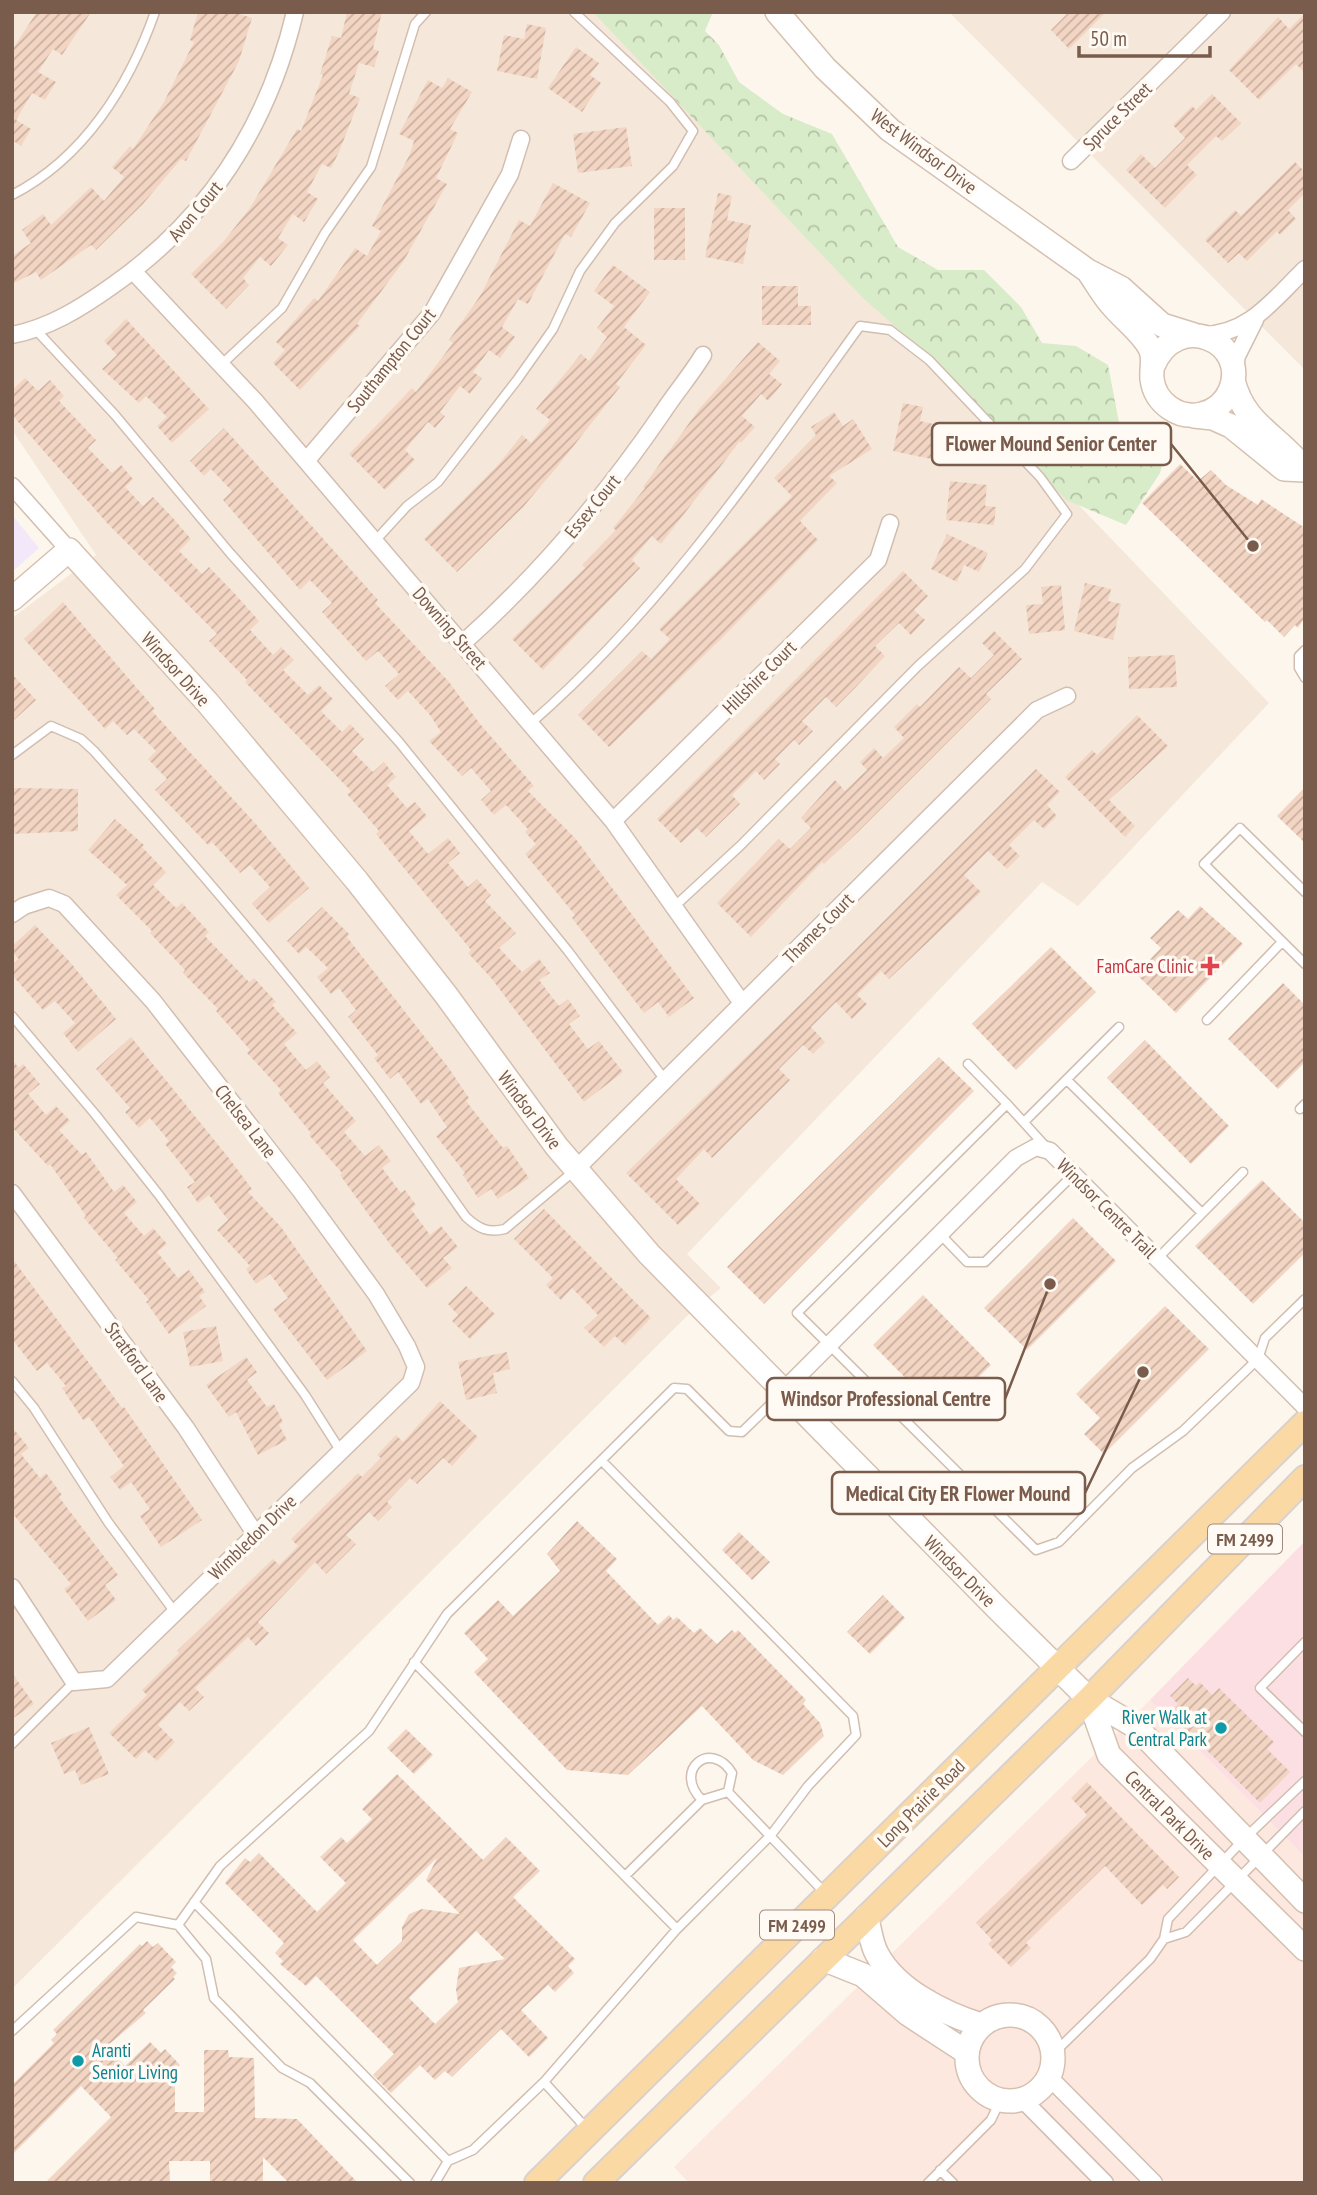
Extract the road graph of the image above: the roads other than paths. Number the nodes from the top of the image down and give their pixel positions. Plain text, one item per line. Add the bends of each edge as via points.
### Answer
1 (155, 12) edge
2 (295, 12) edge
3 (426, 12) edge
4 (574, 12) edge
5 (777, 12) edge
6 (1222, 12) edge
7 (521, 139) dead end
8 (1072, 161) dead end
9 (12, 195) edge
10 (1305, 269) edge
11 (133, 271) junction
12 (1088, 271) junction
13 (1256, 318) junction
14 (36, 330) junction
15 (12, 335) edge
16 (1196, 335) junction
17 (703, 355) dead end
18 (221, 365) junction
19 (1153, 366) junction
20 (1233, 378) junction
21 (1194, 416) junction
22 (306, 461) junction
23 (1305, 470) edge
24 (12, 486) edge
25 (890, 523) dead end
26 (375, 541) junction
27 (69, 550) junction
28 (12, 599) edge
29 (463, 643) junction
30 (1305, 650) edge
31 (1305, 678) edge
32 (1067, 696) dead end
33 (531, 723) junction
34 (12, 755) edge
35 (613, 821) junction
36 (1305, 892) edge
37 (675, 906) junction
38 (12, 914) edge
39 (1282, 942) junction
40 (1305, 964) edge
41 (742, 1003) junction
42 (12, 1016) edge
43 (1207, 1020) dead end
44 (1119, 1027) dead end
45 (968, 1064) dead end
46 (665, 1080) junction
47 (1067, 1080) junction
48 (1007, 1104) junction
49 (1025, 1121) junction
50 (1050, 1151) junction
51 (575, 1170) junction
52 (1243, 1172) dead end
53 (1073, 1175) junction
54 (12, 1193) edge
55 (1202, 1213) junction
56 (940, 1234) junction
57 (1157, 1259) junction
58 (1305, 1299) edge
59 (829, 1345) junction
60 (1258, 1359) junction
61 (416, 1367) joint
62 (12, 1381) edge
63 (783, 1391) junction
64 (1305, 1407) edge
65 (1305, 1423) edge
66 (340, 1450) junction
67 (602, 1461) junction
68 (1305, 1478) edge
69 (256, 1535) junction
70 (12, 1587) edge
71 (174, 1611) junction
72 (1305, 1642) edge
73 (414, 1662) junction
74 (1058, 1667) junction
75 (74, 1682) junction
76 (1089, 1699) junction
77 (1305, 1732) edge
78 (12, 1744) edge
79 (1305, 1781) edge
80 (728, 1792) junction
81 (702, 1800) junction
82 (1305, 1811) edge
83 (771, 1835) junction
84 (1251, 1847) junction
85 (1227, 1872) junction
86 (625, 1876) junction
87 (827, 1895) junction
88 (1305, 1901) edge
89 (194, 1902) junction
90 (866, 1917) junction
91 (178, 1925) junction
92 (677, 1929) junction
93 (1164, 1939) junction
94 (1305, 1949) edge
95 (823, 1959) junction
96 (981, 2025) junction
97 (12, 2031) edge
98 (966, 2052) junction
99 (1053, 2054) junction
100 (1049, 2077) junction
101 (544, 2082) junction
102 (1023, 2100) junction
103 (1000, 2101) junction
104 (589, 2131) junction
105 (449, 2161) junction
106 (618, 2161) junction
107 (940, 2170) junction
108 (410, 2183) edge
109 (436, 2183) edge
110 (537, 2183) edge
111 (596, 2183) edge
112 (928, 2183) edge
113 (953, 2183) edge
114 (1105, 2183) edge
115 (1154, 2183) edge

1 - 9 lane via 142,51 96,125 49,170
2 - 11 street, Avon Court via 267,101 230,168 169,243
3 - 18 lane via 415,24 371,167 325,233 282,308
4 - 26 lane via 670,102 692,131 673,166 615,223 580,271 553,329 438,482 407,506
5 - 12 street, West Windsor Drive via 825,68 890,130
6 - 8 street, Spruce Street
7 - 22 street, Southampton Court via 510,174 432,313
10 - 13 street
11 - 14 street, Avon Court via 87,304
11 - 18 street, Downing Street
12 - 16 street, West Windsor Drive via 1121,288 1162,325
12 - 19 street, West Windsor Drive via 1110,304 1149,346
13 - 16 street via 1228,332
13 - 20 street via 1237,356
14 - 15 street, Avon Court
14 - 46 lane via 399,743 568,951
16 - 19 street via 1166,345
16 - 20 street, West Windsor Drive via 1209,338 1227,354
17 - 29 street, Essex Court via 570,535 535,576
18 - 22 street, Downing Street
19 - 21 street, West Windsor Drive via 1161,401
20 - 21 street via 1226,398 1217,407
20 - 23 street, West Windsor Drive via 1244,411
21 - 23 street, West Windsor Drive via 1231,426 1284,469
22 - 26 street, Downing Street
24 - 27 street, Windsor Drive
25 - 35 street, Hillshire Court via 878,560
26 - 29 street, Downing Street
27 - 28 street
27 - 51 street, Windsor Drive via 207,702 357,881
29 - 33 street, Downing Street
30 - 31 lane via 1299,656
32 - 41 street, Thames Court via 1037,710
33 - 35 street, Downing Street
33 - 37 lane via 586,676 638,618 740,493 860,326 890,330 929,360 1040,477 1067,514 1025,569 918,666 750,837
34 - 51 lane via 51,726 81,739 94,751 307,1002 477,1227 491,1232 505,1229
35 - 37 street, Downing Street
36 - 39 lane via 1240,828 1204,864
37 - 41 street, Downing Street
38 - 61 street, Chelsea Lane via 49,898 64,904 153,1001 376,1294
39 - 40 lane
39 - 43 lane
41 - 46 street, Thames Court
42 - 66 lane via 159,1195
44 - 47 lane
45 - 48 lane
46 - 51 street, Thames Court
47 - 49 lane
47 - 55 lane
48 - 49 lane
48 - 59 lane via 797,1313
49 - 50 lane
50 - 53 street, Windsor Centre Trail
50 - 56 street, Windsor Centre Trail via 1036,1147 1016,1158
51 - 63 street, Windsor Drive via 649,1254
52 - 55 lane
53 - 56 lane via 985,1262 967,1262
53 - 57 street, Windsor Centre Trail
54 - 69 street, Stratford Lane via 186,1428
55 - 57 lane
56 - 59 street, Windsor Centre Trail
57 - 60 street, Windsor Centre Trail
58 - 60 lane via 1265,1338
59 - 60 lane via 1036,1550 1059,1542 1132,1468 1183,1431
59 - 63 street, Windsor Centre Trail
60 - 64 street, Windsor Centre Trail
61 - 66 street, Wimbledon Drive via 411,1383
62 - 71 lane
63 - 67 lane via 743,1432 729,1431 687,1389 674,1388
63 - 74 street, Windsor Drive
65 - 74 main road, Long Prairie Road / FM 2499
66 - 69 street, Wimbledon Drive
67 - 73 lane via 447,1614
67 - 83 lane via 853,1716 856,1735 808,1786
68 - 76 main road, FM 2499
69 - 71 street, Wimbledon Drive
70 - 75 street
71 - 75 street, Wimbledon Drive via 107,1679
72 - 77 lane via 1260,1688
73 - 86 lane
73 - 89 lane via 369,1731 220,1866
74 - 76 street, Windsor Drive
74 - 87 main road, Long Prairie Road / FM 2499
75 - 78 lane
76 - 84 street, Central Park Drive via 1135,1726
76 - 85 street, Central Park Drive via 1109,1755
76 - 90 main road, FM 2499
79 - 84 lane
80 - 81 lane
80 - 81 lane via 732,1773 726,1763 705,1758 689,1777 691,1790
80 - 83 lane
81 - 86 lane
82 - 84 lane
83 - 87 lane
83 - 92 lane
84 - 85 lane
84 - 85 lane
84 - 88 street, Central Park Drive
85 - 93 lane via 1186,1931
85 - 93 lane via 1168,1919
85 - 94 street, Central Park Drive
86 - 92 lane
87 - 104 main road, Long Prairie Road / FM 2499
89 - 91 lane
89 - 105 lane
90 - 95 main road, FM 2499
90 - 96 street via 877,1954 894,1974 921,1998
91 - 97 lane via 136,1917
91 - 108 lane via 206,1959 214,1998 282,2068 310,2083
92 - 101 lane
93 - 99 lane
95 - 98 street via 863,1975 908,2014
95 - 106 main road, FM 2499
96 - 98 street
96 - 99 street via 1002,2015 1026,2018 1044,2032
98 - 103 street via 966,2065 978,2088
99 - 100 street
100 - 102 street via 1034,2095
100 - 115 street
101 - 104 lane
101 - 105 lane via 473,2150
102 - 103 street
102 - 114 street
103 - 107 lane via 991,2120
104 - 106 main road
104 - 110 main road, Long Prairie Road / FM 2499
105 - 109 lane
106 - 111 main road, FM 2499
107 - 112 lane
107 - 113 lane

